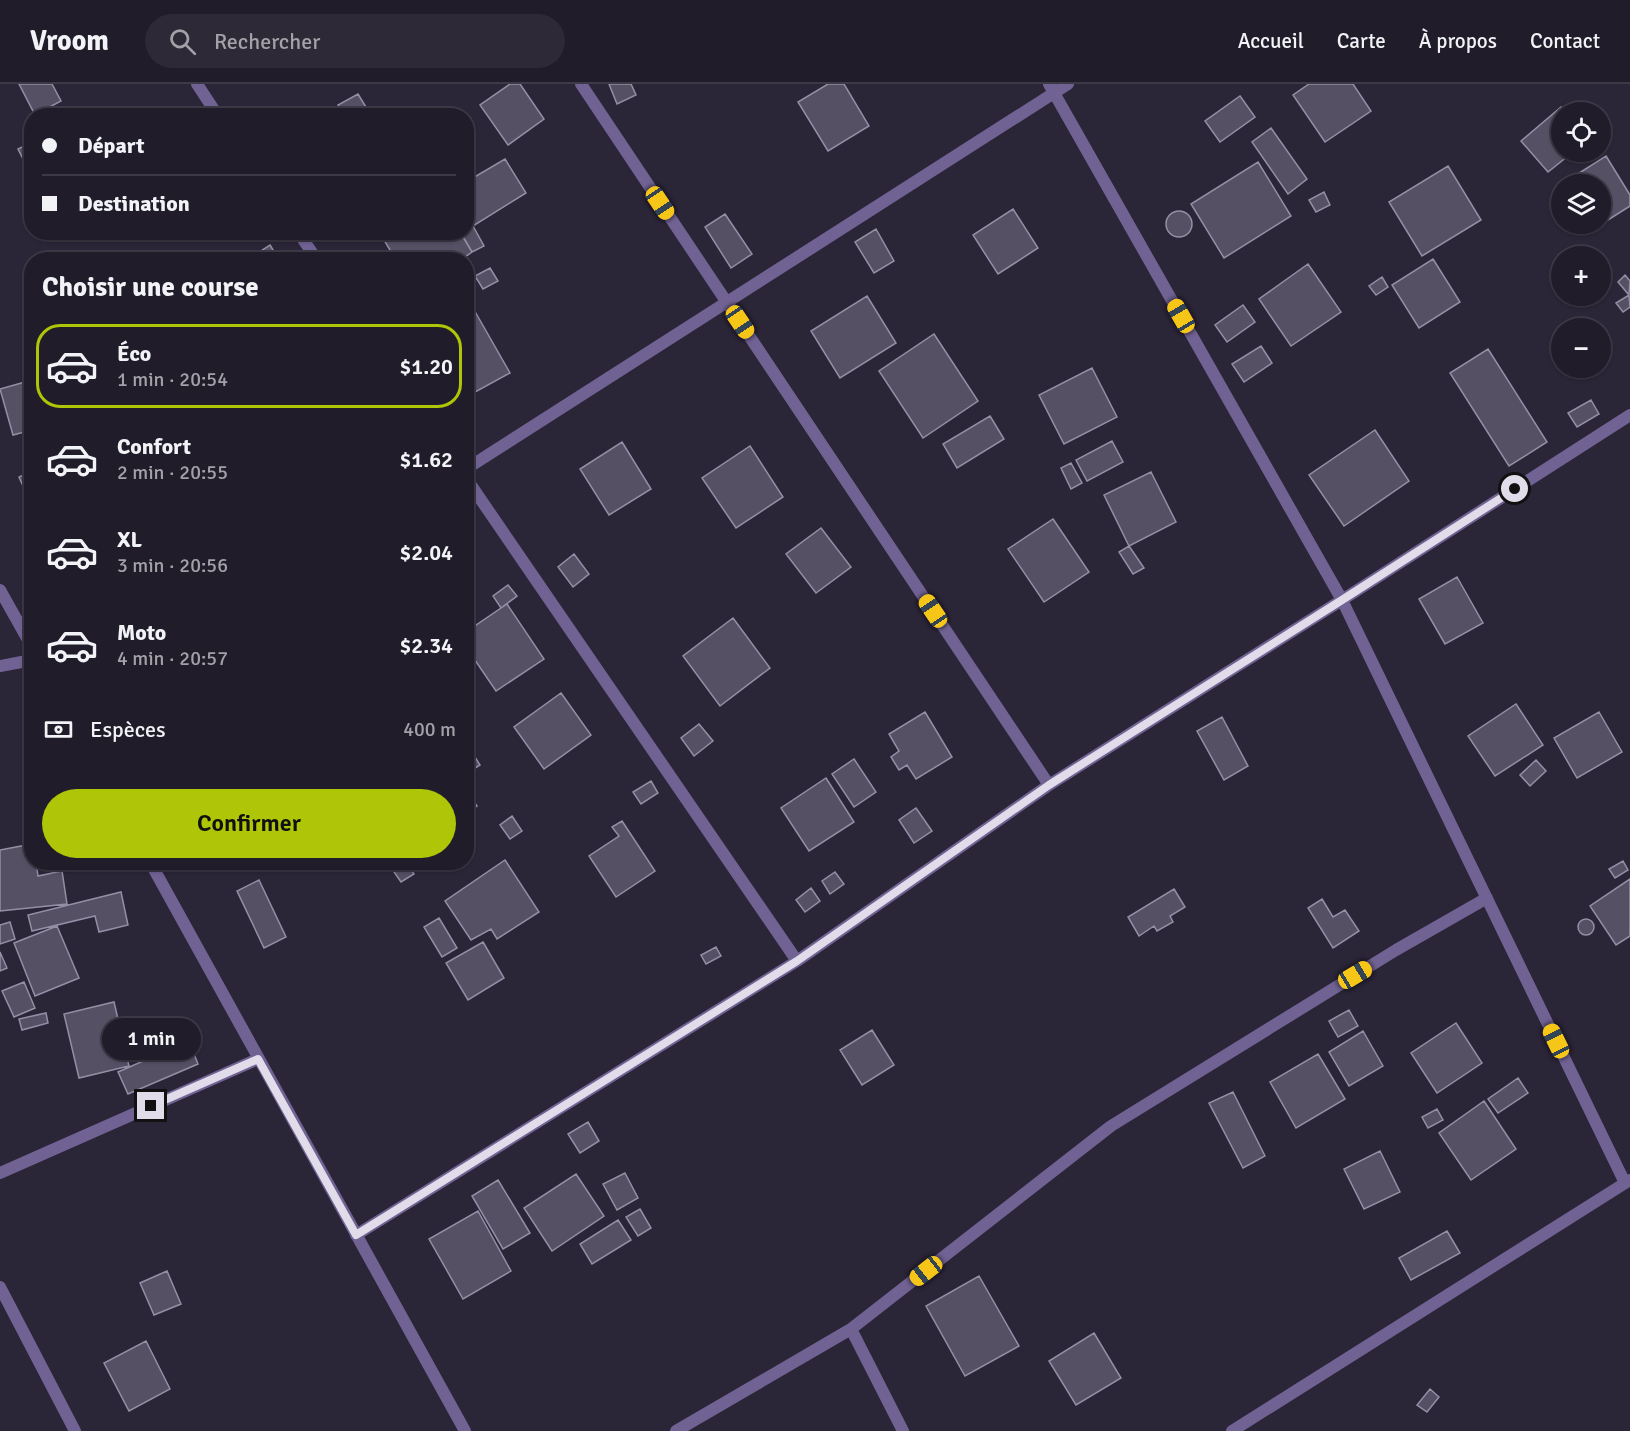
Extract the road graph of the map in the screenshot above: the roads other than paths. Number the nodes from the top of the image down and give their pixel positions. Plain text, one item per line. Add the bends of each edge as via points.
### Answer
1 (197, 84) edge
2 (581, 84) edge
3 (1068, 84) edge
4 (1051, 89) edge
5 (213, 108) edge
6 (727, 302) junction
7 (1630, 415) edge
8 (474, 464) edge
9 (474, 490) edge
10 (0, 590) edge
11 (1342, 600) junction
12 (24, 633) edge
13 (24, 662) edge
14 (0, 666) edge
15 (1049, 785) junction
16 (154, 870) edge
17 (1487, 898) junction
18 (797, 961) junction
19 (258, 1059) junction
20 (0, 1173) edge
21 (1627, 1182) edge
22 (356, 1235) junction
23 (0, 1287) edge
24 (851, 1329) junction
25 (75, 1431) edge
26 (465, 1431) edge
27 (676, 1431) edge
28 (903, 1431) edge
29 (1232, 1431) edge

1 - 5 street
2 - 6 street
3 - 4 street
4 - 6 street
4 - 11 street
6 - 8 street
6 - 15 street
7 - 11 street
9 - 18 street
10 - 12 street
11 - 15 street
11 - 17 street
13 - 14 street
15 - 18 street
16 - 19 street
17 - 21 street
17 - 24 street via 1111,1126
18 - 22 street
19 - 20 street
19 - 22 street
21 - 29 street
22 - 26 street
23 - 25 street
24 - 27 street
24 - 28 street

